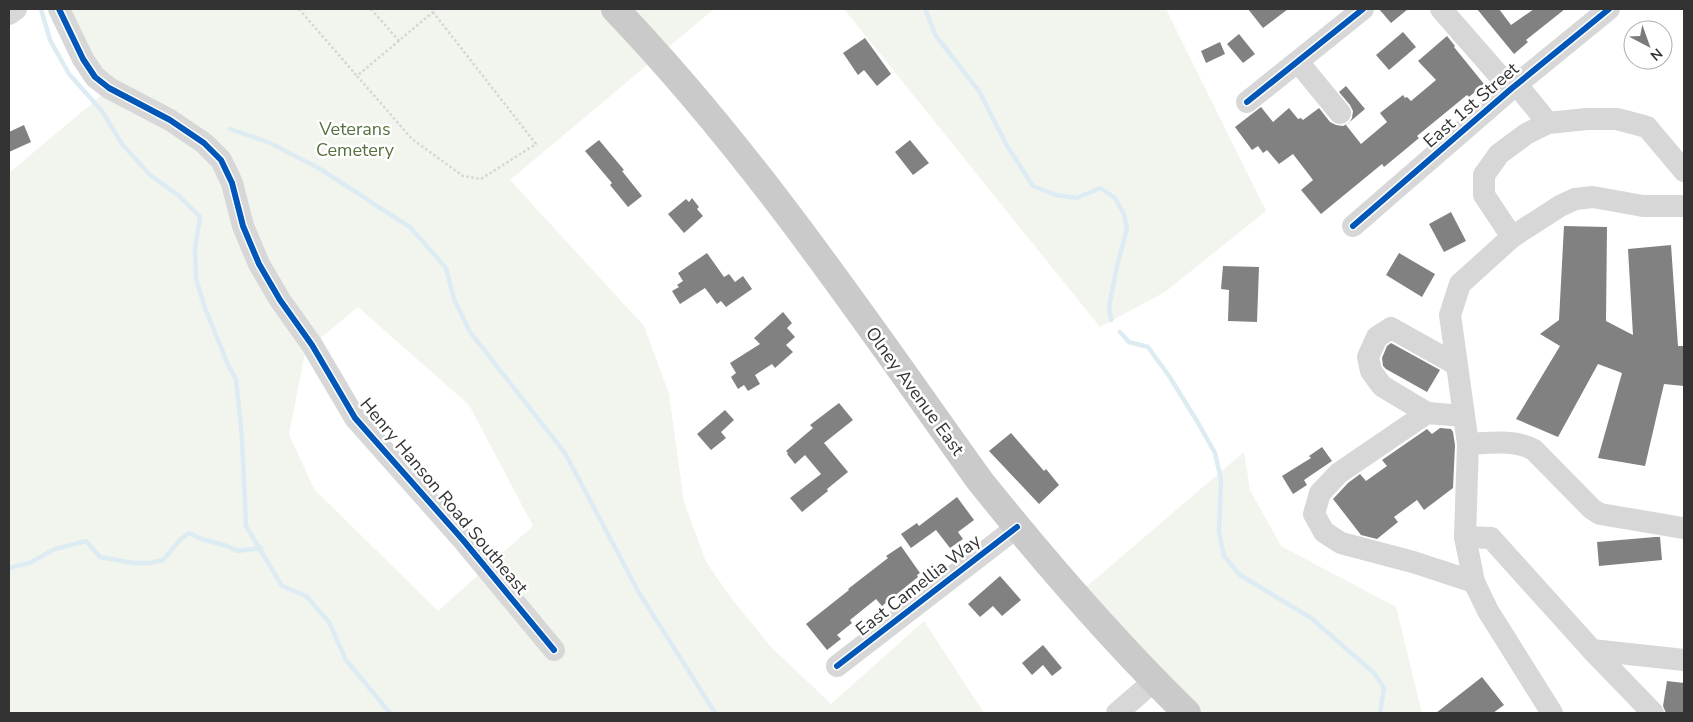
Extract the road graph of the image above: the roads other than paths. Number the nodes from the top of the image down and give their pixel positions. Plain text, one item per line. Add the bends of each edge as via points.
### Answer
1 (16, 9) edge
2 (59, 9) edge
3 (615, 9) edge
4 (1364, 9) edge
5 (1440, 9) edge
6 (1609, 9) edge
7 (9, 14) edge
8 (1298, 62) junction
9 (1514, 87) junction
10 (1247, 102) dead end
11 (1340, 113) dead end
12 (1548, 123) junction
13 (1684, 171) edge
14 (1684, 206) edge
15 (1354, 226) dead end
16 (1512, 237) junction
17 (1457, 365) junction
18 (1427, 413) junction
19 (1464, 416) junction
20 (1468, 444) junction
21 (1684, 524) edge
22 (1017, 527) junction
23 (1465, 537) junction
24 (1474, 582) junction
25 (554, 650) dead end
26 (1592, 650) junction
27 (1684, 660) edge
28 (837, 666) dead end
29 (1154, 681) junction
30 (1117, 713) edge
31 (1187, 713) edge
32 (1552, 713) edge
33 (1653, 713) edge

1 - 7 street
2 - 25 street, Henry Hanson Road Southeast via 82,60 95,77 109,88 170,120 204,143 221,160 259,264 355,418 463,540
3 - 22 main road, Olney Avenue East via 658,55 777,198 980,481
4 - 8 street
5 - 9 street
6 - 9 street, East 1st Street
8 - 10 street
8 - 11 street
9 - 12 street
9 - 15 street, East 1st Street
12 - 13 street via 1617,118 1647,127
12 - 16 street via 1499,154 1484,175 1484,194
14 - 16 street via 1643,206 1593,197 1575,199
16 - 17 street via 1460,284 1450,315
17 - 18 street via 1391,328 1377,337 1368,358 1371,371 1382,386
17 - 19 street
18 - 19 street
18 - 24 street via 1339,473 1320,493 1314,514 1324,532 1341,543
19 - 20 street
20 - 21 street via 1506,442 1534,450 1600,514
20 - 23 street
22 - 28 street, East Camellia Way
22 - 29 main road, Olney Avenue East
23 - 24 street
23 - 26 street via 1491,538
24 - 32 street via 1488,611
26 - 27 street
26 - 33 street
29 - 30 street
29 - 31 main road, Olney Avenue East

